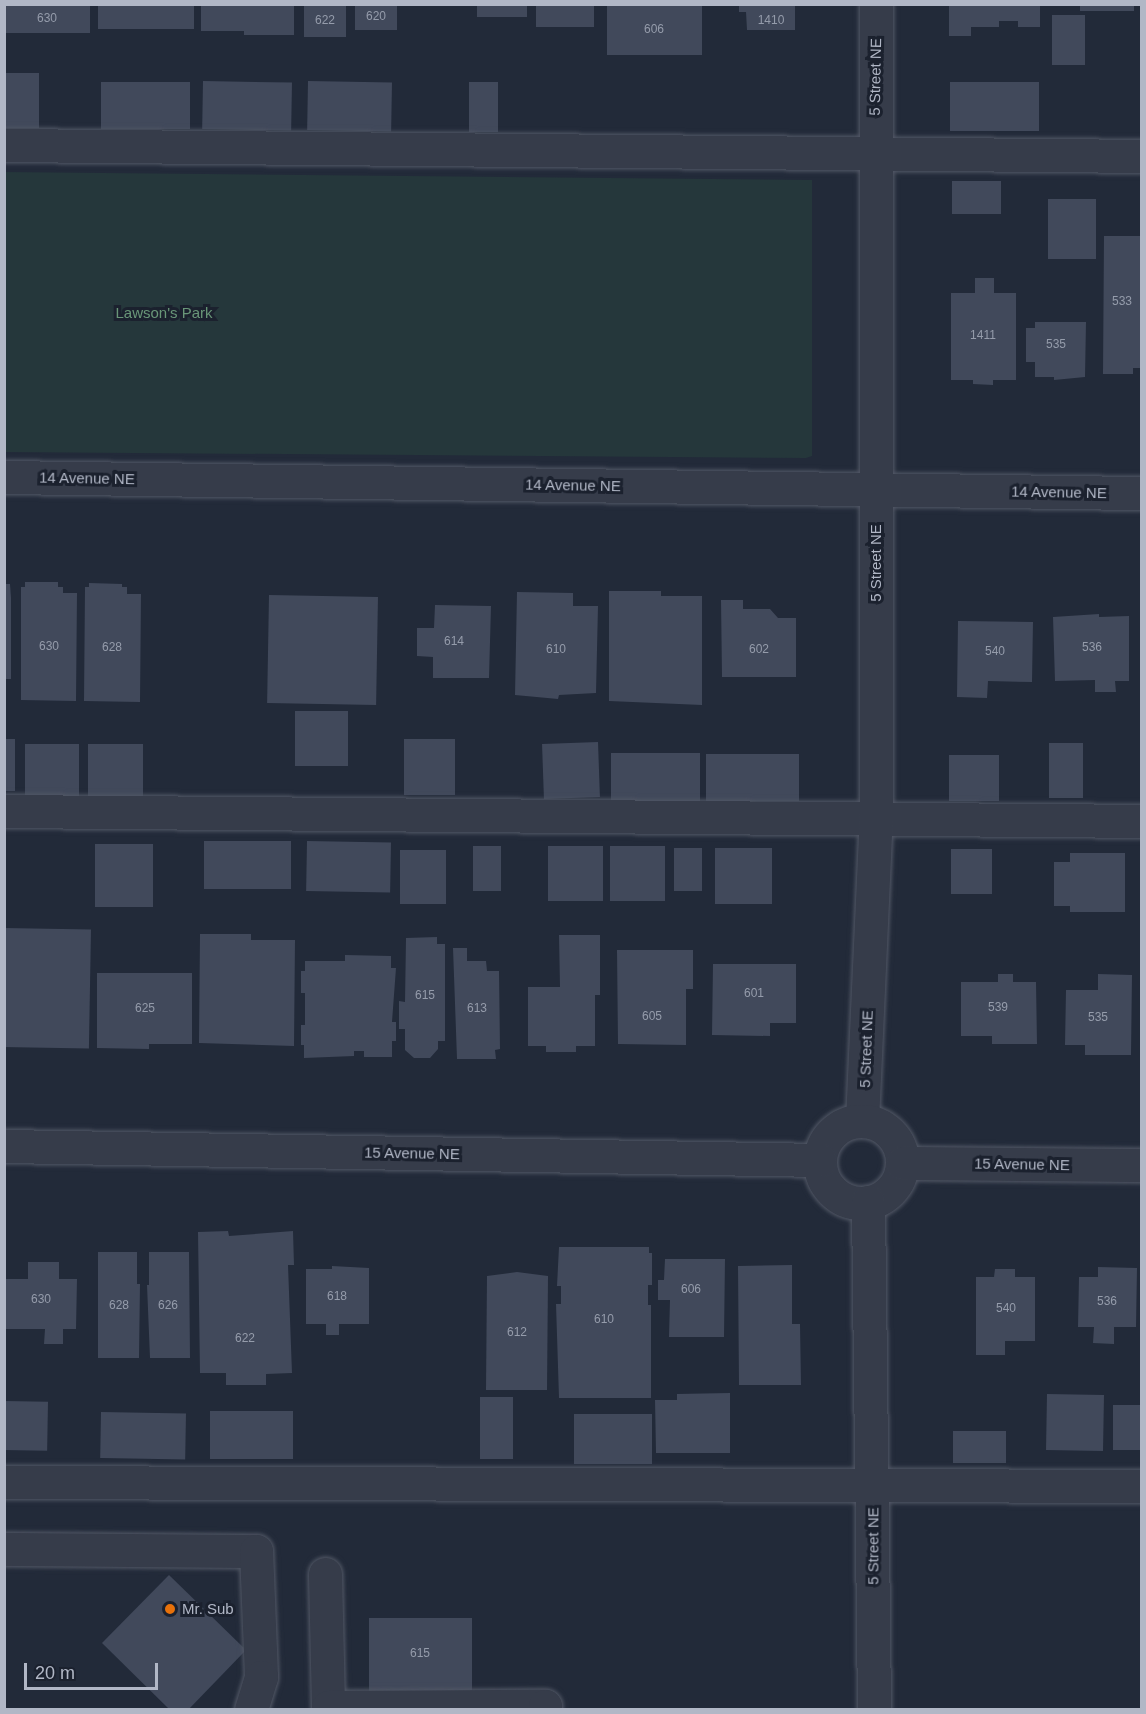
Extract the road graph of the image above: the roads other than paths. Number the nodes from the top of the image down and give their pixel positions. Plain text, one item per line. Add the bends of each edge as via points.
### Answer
1 (876, 4) edge
2 (4, 145) edge
3 (874, 153) junction
4 (1142, 156) edge
5 (4, 477) edge
6 (876, 490) junction
7 (1142, 494) edge
8 (4, 811) edge
9 (876, 818) junction
10 (1142, 821) edge
11 (862, 1121) junction
12 (4, 1146) edge
13 (820, 1160) junction
14 (902, 1162) junction
15 (1142, 1165) edge
16 (868, 1202) junction
17 (4, 1482) edge
18 (872, 1484) junction
19 (1142, 1486) edge
20 (4, 1549) edge
21 (325, 1575) dead end
22 (251, 1710) edge
23 (545, 1710) edge
24 (874, 1710) edge

1 - 3 street, 5 Street NE
2 - 3 street
3 - 4 street
3 - 6 street, 5 Street NE
5 - 6 street, 14 Avenue NE
6 - 7 street, 14 Avenue NE
6 - 9 street, 5 Street NE
8 - 9 street
9 - 10 street
9 - 11 street, 5 Street NE
11 - 13 street via 838,1128 822,1148
11 - 14 street via 886,1129 895,1139
12 - 13 street, 15 Avenue NE
13 - 16 street via 826,1183 834,1192 844,1199
14 - 15 street, 15 Avenue NE
14 - 16 street via 892,1188
16 - 18 street, 5 Street NE
17 - 18 street
18 - 19 street
18 - 24 street, 5 Street NE
20 - 22 street via 256,1551 261,1677
21 - 23 street via 328,1707 545,1706

